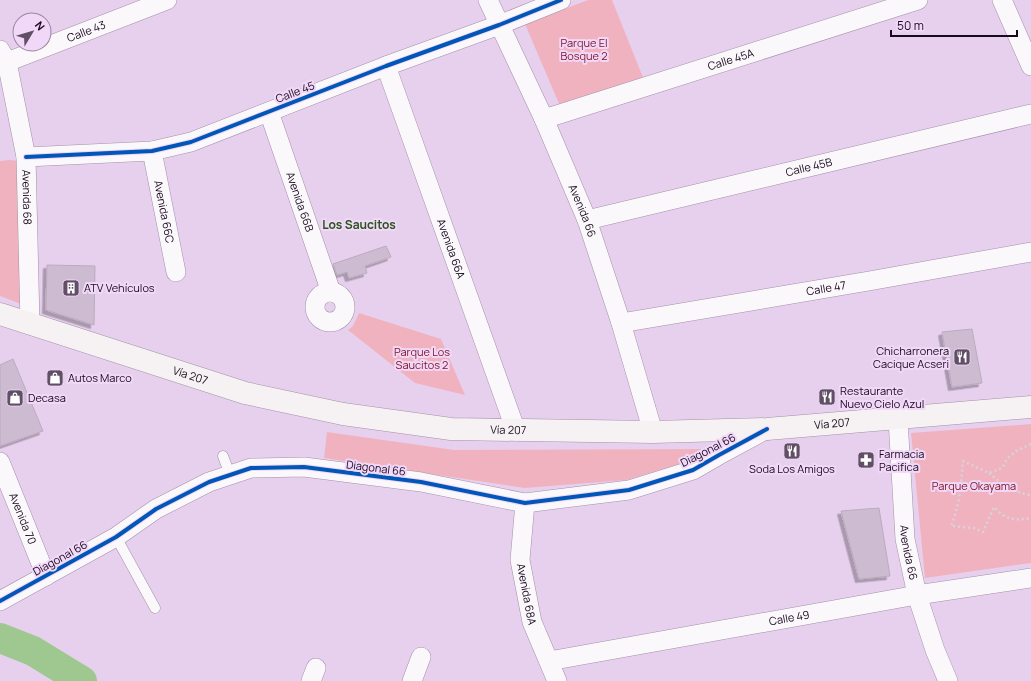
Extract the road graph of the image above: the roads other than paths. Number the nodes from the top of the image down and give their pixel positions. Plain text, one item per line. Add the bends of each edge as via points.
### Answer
1 (166, 0) edge
2 (488, 0) edge
3 (561, 0) edge
4 (918, 0) edge
5 (1002, 0) edge
6 (500, 25) junction
7 (3, 56) edge
8 (386, 66) junction
9 (1031, 66) edge
10 (269, 112) junction
11 (1031, 114) edge
12 (544, 119) junction
13 (152, 152) junction
14 (26, 157) junction
15 (587, 220) junction
16 (1031, 252) edge
17 (176, 272) dead end
18 (332, 292) dead end
19 (0, 314) edge
20 (621, 323) junction
21 (30, 324) junction
22 (1031, 407) edge
23 (898, 419) junction
24 (767, 429) junction
25 (516, 431) junction
26 (653, 432) junction
27 (223, 456) dead end
28 (0, 462) edge
29 (230, 475) junction
30 (524, 503) junction
31 (116, 537) junction
32 (46, 576) junction
33 (1031, 578) edge
34 (916, 595) junction
35 (0, 601) edge
36 (155, 608) dead end
37 (421, 657) dead end
38 (549, 661) junction
39 (412, 681) edge
40 (557, 681) edge
41 (948, 681) edge

1 - 7 street, Calle 43
2 - 6 street, Avenida 66
3 - 6 street, Calle 45
4 - 12 street, Calle 45A
5 - 9 street
6 - 8 street, Calle 45
6 - 12 street, Avenida 66
7 - 14 street, Avenida 68
8 - 10 street, Calle 45
8 - 25 street, Avenida 66A
10 - 13 street, Calle 45 via 191,142
10 - 18 street, Avenida 66B
11 - 15 street, Calle 45B
12 - 15 street, Avenida 66
13 - 14 street, Calle 45
13 - 17 street, Avenida 66C
14 - 21 street, Avenida 68
15 - 20 street, Avenida 66
16 - 20 street, Calle 47
19 - 21 main road, Vía 207
20 - 26 street, Avenida 66
21 - 25 main road, Vía 207 via 245,393 343,414 451,430
22 - 23 main road, Vía 207
23 - 24 main road, Vía 207
23 - 34 street, Avenida 66 via 905,539
24 - 26 main road, Vía 207
24 - 30 street, Diagonal 66 via 693,470 629,490
25 - 26 main road, Vía 207
27 - 29 lane
28 - 32 street, Avenida 70
29 - 30 street, Diagonal 66 via 251,468 304,467 420,482
29 - 31 street, Diagonal 66 via 209,482 156,509
30 - 38 street, Avenida 68A via 520,560 532,622
31 - 32 street, Diagonal 66
31 - 36 lane
32 - 35 street, Diagonal 66
33 - 34 street, Calle 49
34 - 38 street, Calle 49
34 - 41 street, Avenida 66
37 - 39 street
38 - 40 street, Avenida 68A

